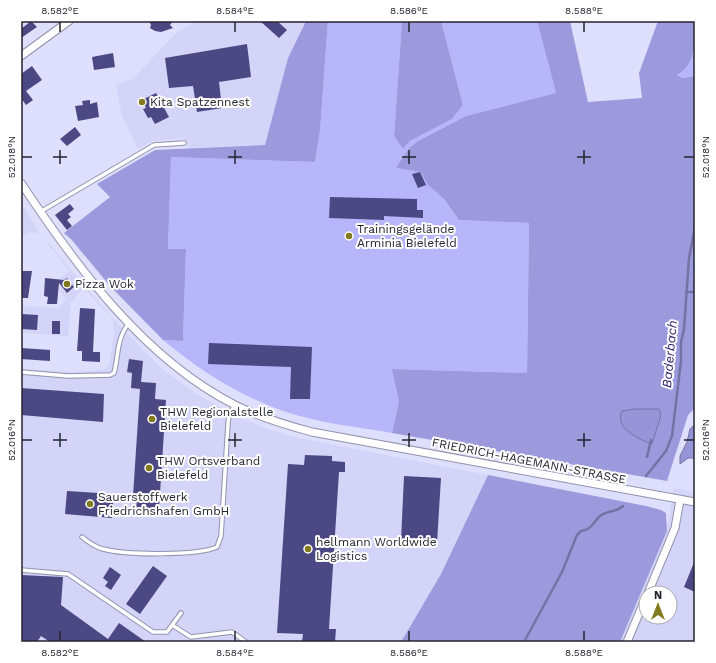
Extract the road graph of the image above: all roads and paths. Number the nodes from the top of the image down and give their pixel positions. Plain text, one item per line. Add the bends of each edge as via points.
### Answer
1 (69, 21) edge
2 (21, 56) edge
3 (184, 143) dead end
4 (21, 183) edge
5 (40, 212) junction
6 (129, 323) junction
7 (21, 372) edge
8 (235, 405) junction
9 (680, 500) junction
10 (695, 502) edge
11 (82, 537) dead end
12 (21, 570) edge
13 (651, 585) edge
14 (181, 612) dead end
15 (638, 616) edge
16 (172, 625) junction
17 (246, 642) edge
18 (627, 642) edge

1 - 2 street
3 - 5 lane via 154,145
4 - 5 street, FRIEDRICH-HAGEMANN-STRASSE
5 - 6 street, FRIEDRICH-HAGEMANN-STRASSE via 93,284
6 - 7 lane via 119,338 116,366 110,376
6 - 8 street, FRIEDRICH-HAGEMANN-STRASSE via 183,371
8 - 9 street, FRIEDRICH-HAGEMANN-STRASSE via 283,424 312,432
8 - 11 lane via 228,424 221,536 217,547 182,552 121,552 102,549
9 - 10 street, FRIEDRICH-HAGEMANN-STRASSE
9 - 13 street via 675,528
12 - 16 lane via 68,574 152,632 167,632
14 - 16 lane
15 - 18 street
16 - 17 lane via 191,637 232,632

